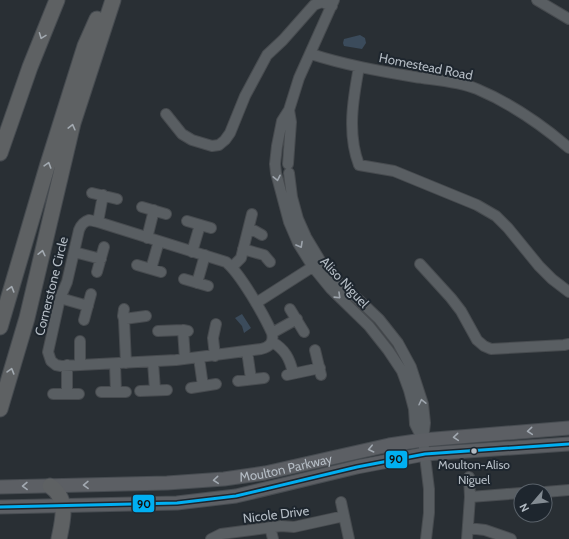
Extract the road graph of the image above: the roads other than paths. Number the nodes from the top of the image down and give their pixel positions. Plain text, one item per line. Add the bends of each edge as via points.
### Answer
1 (57, 0) edge
2 (105, 0) edge
3 (113, 0) edge
4 (537, 0) edge
5 (333, 3) edge
6 (569, 20) edge
7 (311, 54) junction
8 (359, 67) junction
9 (289, 110) junction
10 (166, 114) dead end
11 (569, 148) edge
12 (0, 153) edge
13 (276, 156) junction
14 (288, 164) junction
15 (92, 193) dead end
16 (103, 195) junction
17 (117, 199) dead end
18 (142, 207) dead end
19 (154, 210) junction
20 (166, 214) dead end
21 (252, 214) dead end
22 (293, 220) junction
23 (187, 221) dead end
24 (98, 222) junction
25 (200, 225) junction
26 (211, 228) dead end
27 (248, 230) junction
28 (262, 235) dead end
29 (147, 238) junction
30 (158, 242) junction
31 (104, 247) dead end
32 (243, 249) junction
33 (74, 252) junction
34 (192, 252) junction
35 (205, 255) junction
36 (101, 259) junction
37 (270, 262) dead end
38 (420, 264) dead end
39 (137, 265) dead end
40 (317, 265) junction
41 (232, 267) junction
42 (97, 272) dead end
43 (184, 279) dead end
44 (197, 283) junction
45 (208, 286) dead end
46 (569, 292) edge
47 (91, 294) dead end
48 (60, 298) junction
49 (256, 303) junction
50 (88, 306) junction
51 (290, 309) dead end
52 (146, 316) dead end
53 (297, 319) junction
54 (84, 320) dead end
55 (216, 324) dead end
56 (0, 327) edge
57 (158, 331) dead end
58 (304, 332) dead end
59 (272, 338) junction
60 (80, 341) dead end
61 (569, 344) edge
62 (316, 350) dead end
63 (247, 351) junction
64 (215, 356) junction
65 (199, 358) junction
66 (185, 359) junction
67 (153, 362) junction
68 (126, 363) junction
69 (115, 364) junction
70 (80, 365) junction
71 (67, 366) junction
72 (264, 378) dead end
73 (251, 379) junction
74 (238, 381) dead end
75 (216, 384) dead end
76 (202, 386) junction
77 (190, 388) dead end
78 (154, 390) junction
79 (167, 390) dead end
80 (140, 391) dead end
81 (101, 392) dead end
82 (116, 392) junction
83 (126, 392) dead end
84 (53, 394) dead end
85 (67, 394) junction
86 (79, 394) dead end
87 (0, 409) edge
88 (569, 428) edge
89 (423, 440) junction
90 (569, 444) edge
91 (424, 454) junction
92 (469, 477) dead end
93 (50, 486) junction
94 (0, 487) edge
95 (569, 490) edge
96 (553, 491) edge
97 (513, 494) edge
98 (470, 497) junction
99 (341, 502) dead end
100 (62, 506) junction
101 (0, 507) edge
102 (344, 516) junction
103 (270, 527) junction
104 (468, 528) junction
105 (59, 539) edge
106 (210, 539) edge
107 (273, 539) edge
108 (349, 539) edge
109 (426, 539) edge
110 (467, 539) edge
111 (511, 539) edge

1 -> 12 highway
56 -> 2 highway via 86,46
87 -> 3 highway via 27,318 73,123
4 - 6 street
5 - 7 street, Aliso Niguel
5 - 10 street via 318,2 267,55 245,96 230,133 219,144 212,146 192,140 182,134
7 - 8 street, Homestead Road
7 - 9 street, Aliso Niguel via 299,78
8 - 11 street, Homestead Road via 476,88 502,101
8 - 46 street via 352,113 355,154 359,165 394,171 477,205 496,216 539,266
9 - 13 street, Aliso Niguel via 282,121
9 - 14 street, Aliso Niguel via 291,122
13 - 14 street
13 -> 22 street, Aliso Niguel via 276,173 283,203
14 - 22 street, Aliso Niguel
15 - 16 street
16 - 17 street
16 - 24 street
18 - 19 street
19 - 20 street
19 - 29 street
21 - 27 street
22 - 40 street, Aliso Niguel via 306,237
23 - 25 street
24 - 29 street
24 - 33 street, Cornerstone Circle via 89,220 81,225
25 - 26 street
25 - 34 street
27 - 28 street
27 - 32 street
29 - 30 street
30 - 34 street
30 - 39 street via 156,270
31 - 36 street
32 - 37 street via 264,255
32 - 41 street via 241,258
33 - 36 street
33 - 48 street, Cornerstone Circle via 67,282
34 - 35 street
35 - 41 street via 226,262
35 - 44 street
36 - 42 street
38 - 61 street via 451,298 477,340 484,346 491,349
40 - 49 street
40 - 89 street, Aliso Niguel via 379,319 398,343 411,367 423,404 426,423
41 - 49 street
43 - 44 street
44 - 45 street
47 - 50 street
48 - 50 street
48 - 71 street, Cornerstone Circle via 48,352 56,365
49 - 59 street
50 - 54 street
51 - 53 street
52 - 68 street via 124,314
53 - 58 street
53 - 59 street
55 - 64 street via 213,338
57 - 66 street via 185,330
59 - 62 street via 286,354 291,365 290,374 320,372
59 - 63 street via 266,348
60 - 70 street
63 - 64 street
63 - 73 street
64 - 65 street
65 - 66 street
65 - 76 street
66 - 67 street
67 - 68 street
67 - 78 street
68 - 69 street
69 - 70 street
69 - 82 street
70 - 71 street
71 - 85 street
72 - 73 street
73 - 74 street
75 - 76 street
76 - 77 street
78 - 79 street
78 - 80 street
81 - 82 street
82 - 83 street
84 - 85 street
85 - 86 street
88 -> 89 main road, Moulton Parkway
89 - 91 street, Aliso Niguel
89 -> 93 main road, Moulton Parkway via 224,479
90 - 91 main road, Moulton Parkway
91 - 100 main road, Moulton Parkway via 236,496 177,503
91 - 109 street, Aliso Niguel via 429,489
92 - 98 street
93 -> 94 main road, Moulton Parkway
93 - 100 highway via 59,494
95 - 96 street
97 - 98 street
98 - 104 street
99 - 102 street
100 - 101 main road, Moulton Parkway
100 - 105 highway
102 - 103 street, Nicole Drive via 294,527
102 - 108 street
103 - 106 street, Nicole Drive via 221,534
103 - 107 street
104 - 110 street
104 - 111 street via 485,530

